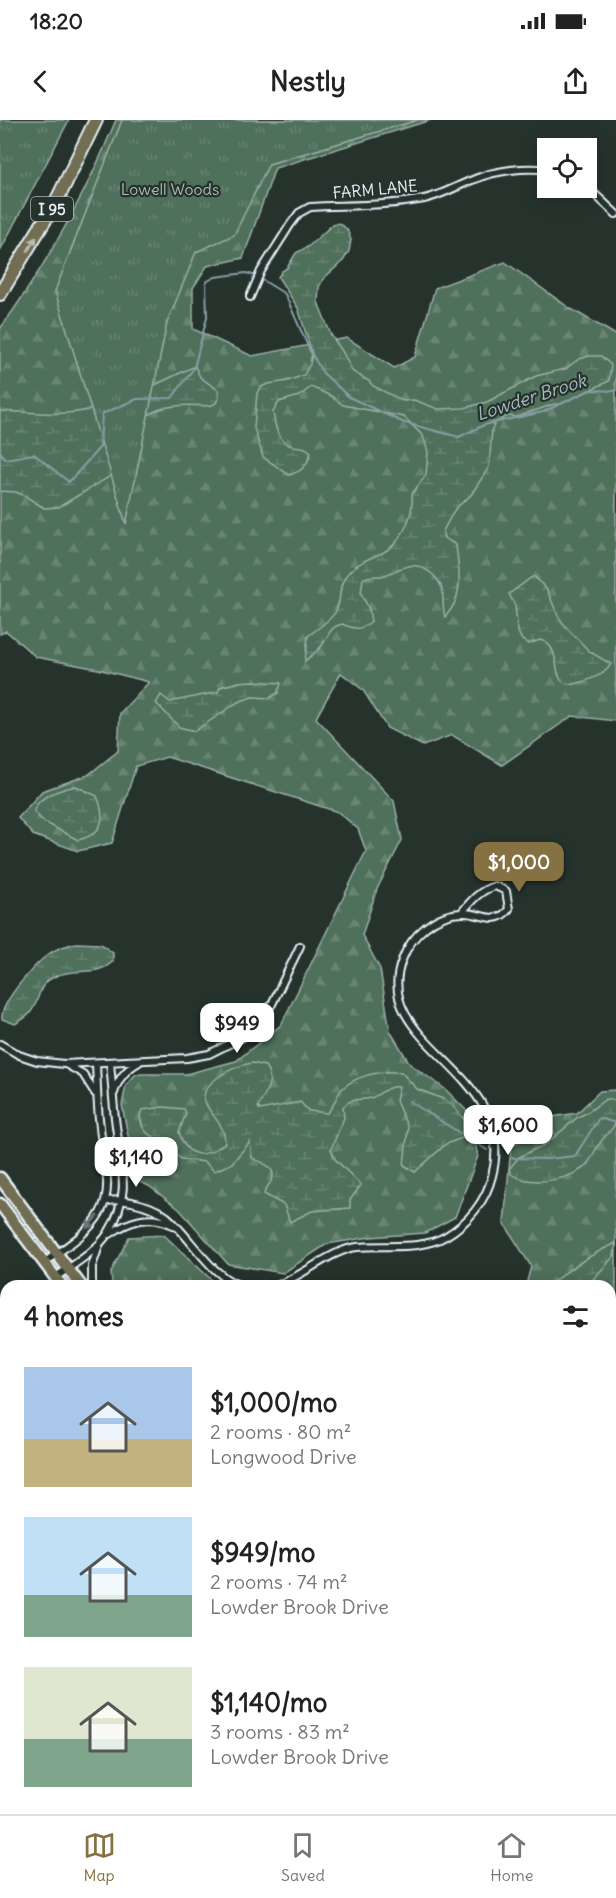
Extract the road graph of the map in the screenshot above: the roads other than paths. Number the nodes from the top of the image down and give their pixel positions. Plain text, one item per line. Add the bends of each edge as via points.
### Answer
1 (96, 120) edge
2 (537, 170) edge
3 (597, 196) edge
4 (616, 214) edge
5 (0, 294) edge
6 (250, 297) dead end
7 (462, 912) junction
8 (300, 946) dead end
9 (0, 1044) edge
10 (141, 1061) junction
11 (110, 1062) junction
12 (96, 1063) junction
13 (64, 1064) junction
14 (98, 1102) junction
15 (113, 1102) junction
16 (0, 1178) edge
17 (122, 1200) junction
18 (105, 1202) junction
19 (0, 1204) edge
20 (181, 1230) junction
21 (104, 1239) junction
22 (57, 1253) junction
23 (45, 1262) junction
24 (69, 1268) junction
25 (58, 1280) edge
26 (60, 1280) edge
27 (77, 1280) edge
28 (92, 1280) edge
29 (229, 1280) edge
30 (290, 1280) edge

5 -> 1 highway, I 95 via 57,200
2 - 6 street, FARM LANE via 500,171 425,198 310,207 299,213 261,271
3 - 4 street
7 - 7 street via 496,919 509,909 506,891 495,886 488,888
7 - 30 street via 423,928 411,942 401,960 399,999 413,1026 471,1086 486,1108 496,1139 490,1186 475,1211 445,1237 413,1245 355,1247
8 - 10 street via 272,1004 243,1037 195,1058
9 - 13 street via 37,1060
10 - 11 street
10 - 15 street via 120,1078
11 - 12 street
11 - 15 street
12 - 13 street
12 - 14 street
13 - 14 street via 87,1078
14 - 18 street via 107,1180
15 - 17 street via 123,1168
16 - 22 main road
17 - 18 street
17 - 20 street via 156,1210
17 - 21 street
18 -> 22 street via 96,1219
19 - 23 main road
20 - 21 street via 159,1220 141,1219 125,1224
20 - 29 street via 211,1266
21 - 24 street
21 - 28 street via 92,1266
22 - 23 street
22 - 24 main road
23 - 25 main road
24 - 26 street
24 - 27 main road

